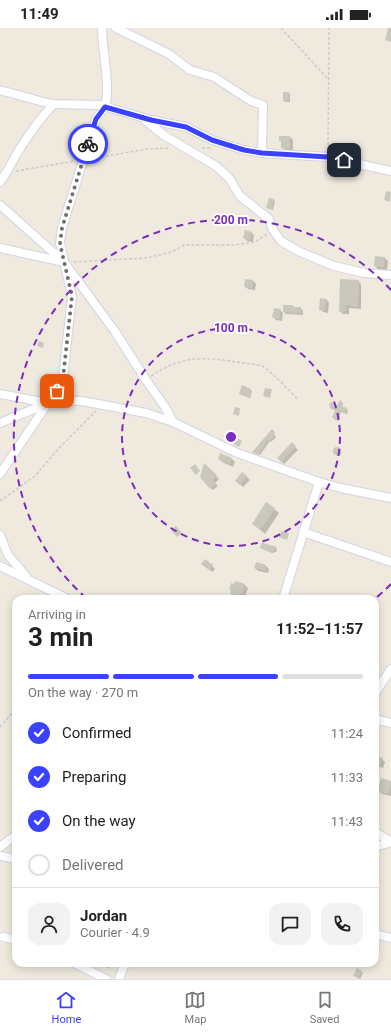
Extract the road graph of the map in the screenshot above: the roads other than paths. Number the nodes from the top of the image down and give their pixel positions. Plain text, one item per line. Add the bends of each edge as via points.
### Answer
1 (102, 28) edge
2 (116, 28) edge
3 (0, 90) edge
4 (54, 104) junction
5 (105, 107) junction
6 (142, 118) junction
7 (262, 153) junction
8 (391, 171) edge
9 (0, 182) edge
10 (0, 205) edge
11 (0, 248) edge
12 (64, 262) junction
13 (391, 274) edge
14 (0, 394) edge
15 (48, 403) junction
16 (173, 422) junction
17 (0, 423) edge
18 (0, 474) edge
19 (319, 482) junction
20 (391, 498) edge
21 (303, 532) junction
22 (0, 535) edge
23 (391, 562) edge
24 (0, 566) edge
25 (30, 580) junction
26 (60, 595) edge
27 (284, 595) edge
28 (391, 670) edge
29 (379, 687) edge
30 (379, 721) edge
31 (391, 723) edge
32 (379, 834) edge
33 (12, 838) edge
34 (379, 840) edge
35 (391, 842) edge
36 (379, 846) edge
37 (0, 847) edge
38 (0, 856) edge
39 (12, 858) edge
40 (379, 935) edge
41 (3, 937) dead end
42 (391, 938) edge
43 (12, 939) edge
44 (82, 967) edge
45 (124, 967) edge
46 (106, 979) edge
47 (119, 979) edge

1 - 5 street via 107,92
2 - 7 street via 169,54 190,70 214,77 251,101 263,105
3 - 4 street
4 - 5 street
4 - 9 street via 44,114
5 - 6 street
5 - 12 street via 96,119 62,228 60,244
6 - 7 street via 186,127 223,144
6 - 13 street via 165,136 216,166 229,178 240,196 269,219 281,241 316,259 364,273
7 - 8 street via 328,157
10 - 12 street
11 - 12 street
12 - 15 street via 72,296 70,318 63,378
12 - 16 street via 114,330
14 - 15 street
15 - 16 street via 61,400 82,401 146,413
15 - 17 street
15 - 18 street
16 - 19 street via 237,453
19 - 20 street
19 - 21 street
21 - 23 street
21 - 27 street
22 - 25 street via 8,555
24 - 25 street
25 - 26 street
28 - 29 street
30 - 31 street
32 - 35 street
33 - 37 street
34 - 35 street
35 - 36 street
38 - 39 street
40 - 42 street
41 - 43 street
44 - 46 street
45 - 47 street

